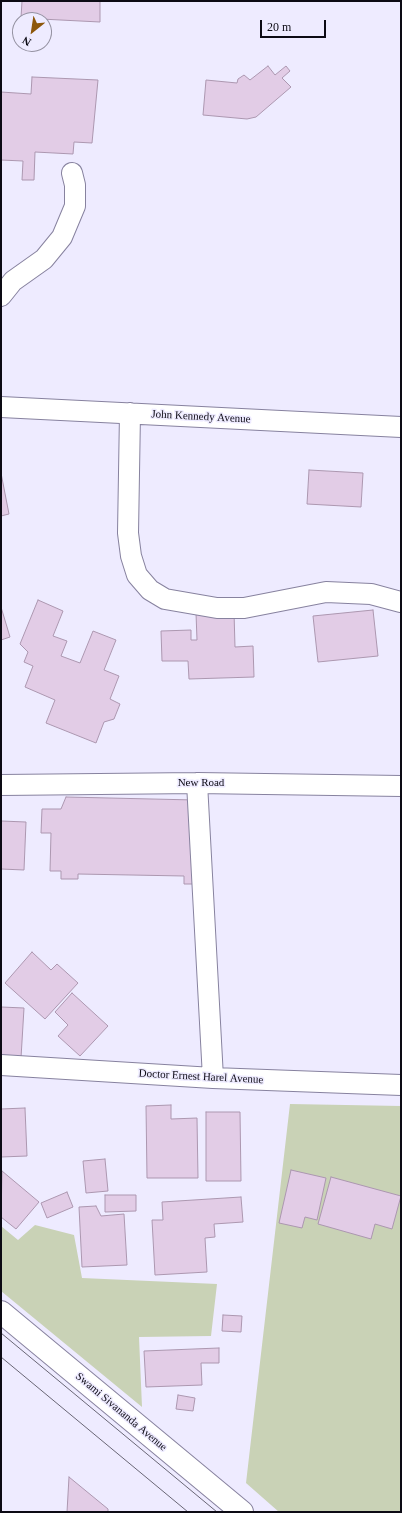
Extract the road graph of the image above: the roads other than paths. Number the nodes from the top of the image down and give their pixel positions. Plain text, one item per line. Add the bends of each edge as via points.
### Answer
1 (72, 173) dead end
2 (1, 296) edge
3 (1, 407) edge
4 (130, 413) junction
5 (401, 427) edge
6 (401, 602) edge
7 (197, 783) junction
8 (1, 785) edge
9 (401, 786) edge
10 (1, 1065) edge
11 (213, 1078) junction
12 (401, 1085) edge
13 (1, 1312) edge
14 (242, 1512) edge

1 - 2 street via 75,206 62,237 44,259 13,282
3 - 4 street, John Kennedy Avenue
4 - 5 street, John Kennedy Avenue
4 - 6 street via 128,532 137,575 150,590 165,598 217,608 244,608 326,592 371,594
7 - 8 street, New Road
7 - 9 street, New Road
7 - 11 street
10 - 11 street, Doctor Ernest Harel Avenue
11 - 12 street, Doctor Ernest Harel Avenue
13 - 14 street, Swami Sivananda Avenue

